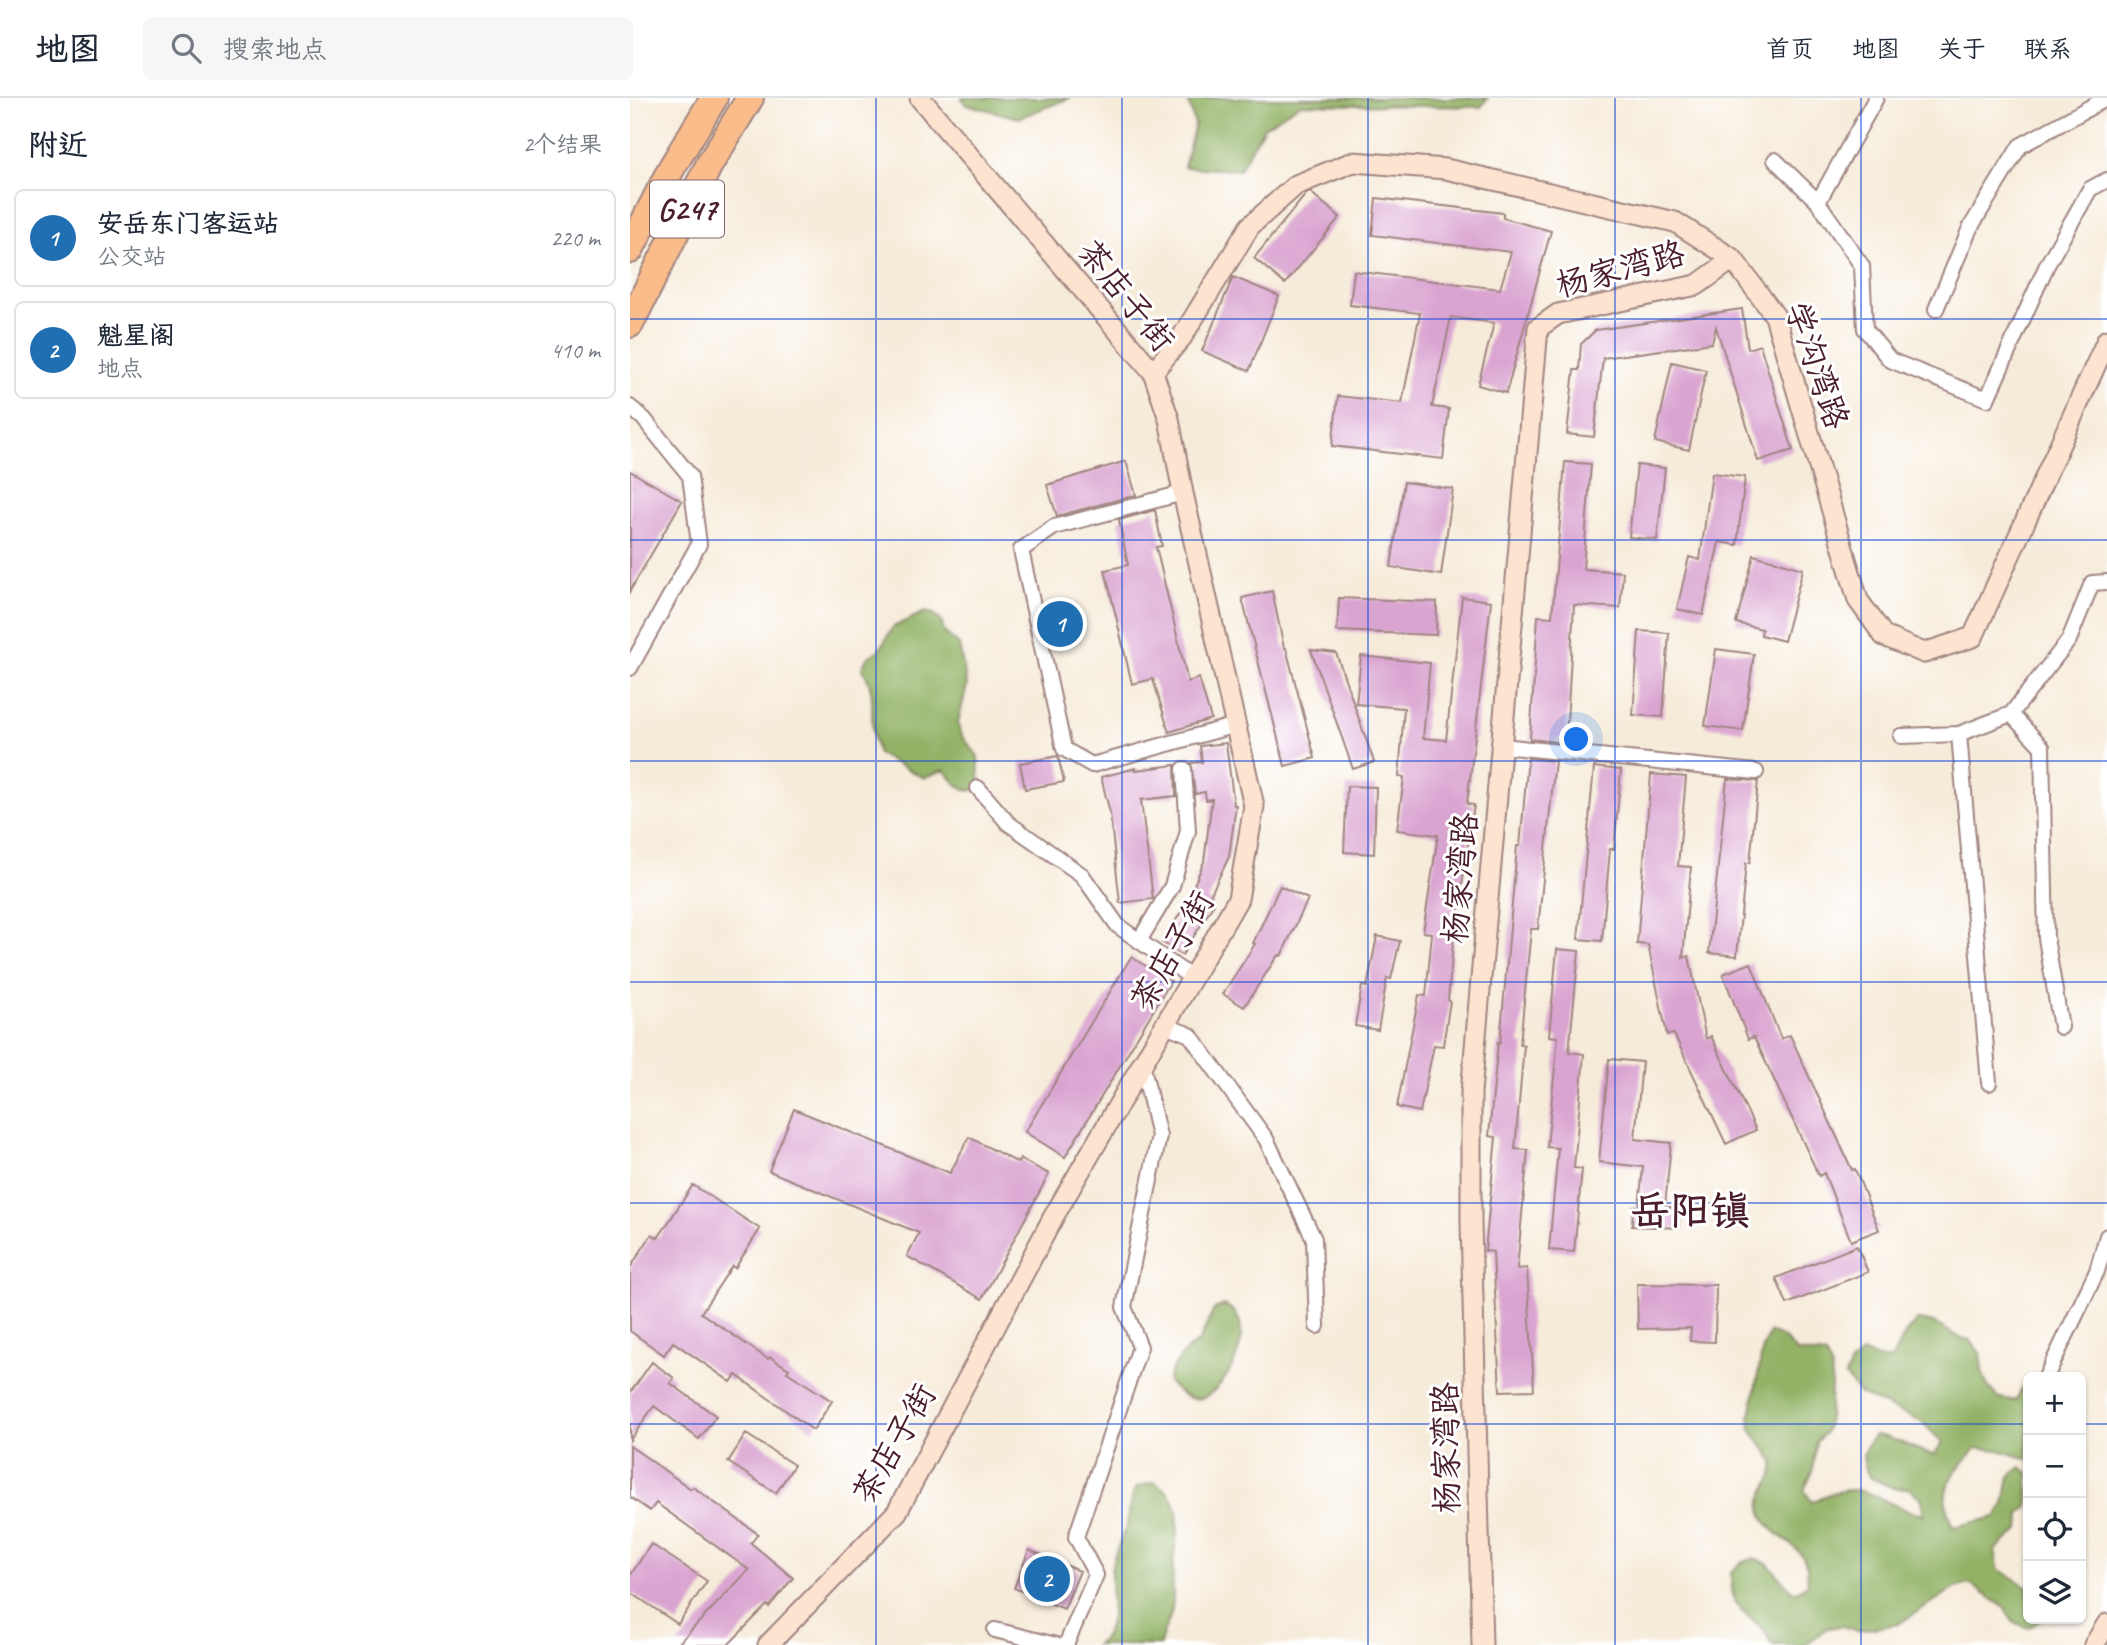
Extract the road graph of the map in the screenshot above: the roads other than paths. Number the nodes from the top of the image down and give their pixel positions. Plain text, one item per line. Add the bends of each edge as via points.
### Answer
1 (714, 98) edge
2 (750, 98) edge
3 (920, 98) edge
4 (1876, 98) edge
5 (2107, 98) edge
6 (1775, 160) dead end
7 (2107, 180) edge
8 (1818, 202) junction
9 (630, 250) edge
10 (1733, 259) junction
11 (1936, 309) dead end
12 (630, 324) edge
13 (2107, 340) edge
14 (1153, 372) junction
15 (630, 407) edge
16 (1183, 493) junction
17 (2107, 582) edge
18 (630, 668) edge
19 (2011, 714) junction
20 (1236, 725) junction
21 (1959, 734) junction
22 (1901, 736) dead end
23 (1502, 746) junction
24 (1184, 769) dead end
25 (1756, 772) dead end
26 (978, 788) dead end
27 (1139, 941) junction
28 (1192, 978) junction
29 (1164, 1025) junction
30 (2061, 1027) dead end
31 (1142, 1063) junction
32 (1989, 1083) dead end
33 (2107, 1236) edge
34 (1317, 1326) dead end
35 (2048, 1372) edge
36 (2107, 1624) edge
37 (995, 1630) dead end
38 (768, 1645) edge
39 (1056, 1645) edge
40 (1066, 1645) edge
41 (1482, 1645) edge
42 (2094, 1645) edge

1 - 9 highway, G247 via 671,167
2 - 12 highway, G247 via 709,165
3 - 14 street, 茶店子街
4 - 8 street
5 - 11 street via 2020,146 1970,228
6 - 8 street
7 - 8 street via 2090,189 2047,265 1987,399 1890,360 1865,329 1862,266
10 - 13 street, 学沟湾路 via 1776,316 1858,600 1884,636 1924,653 1973,637
10 - 14 street, 学沟湾路 via 1675,222 1446,169 1353,162 1296,185 1250,226 1182,337
10 - 23 street, 杨家湾路 via 1697,285 1558,314 1538,328
14 - 16 street, 茶店子街 via 1169,419
15 - 18 street via 690,476 699,544
16 - 20 street, 茶店子街
16 - 20 street via 1055,527 1021,550 1064,749 1092,765
17 - 19 street via 2092,583 2069,640
19 - 21 street
19 - 30 street via 2042,747 2046,938
20 - 28 street, 茶店子街 via 1254,806 1238,899
21 - 22 street
21 - 32 street
23 - 25 street
23 - 41 street, 杨家湾路 via 1471,1093
24 - 27 street via 1188,831 1172,886
26 - 27 street via 1008,823 1082,875 1118,926
27 - 28 street
28 - 29 street, 茶店子街
29 - 31 street, 茶店子街
29 - 34 street via 1190,1035 1266,1139 1314,1239
31 - 38 street, 茶店子街 via 1054,1216 897,1512
31 - 40 street via 1159,1136 1124,1307 1140,1347 1076,1537 1096,1575
33 - 35 street via 2097,1270
36 - 42 street
37 - 39 street

